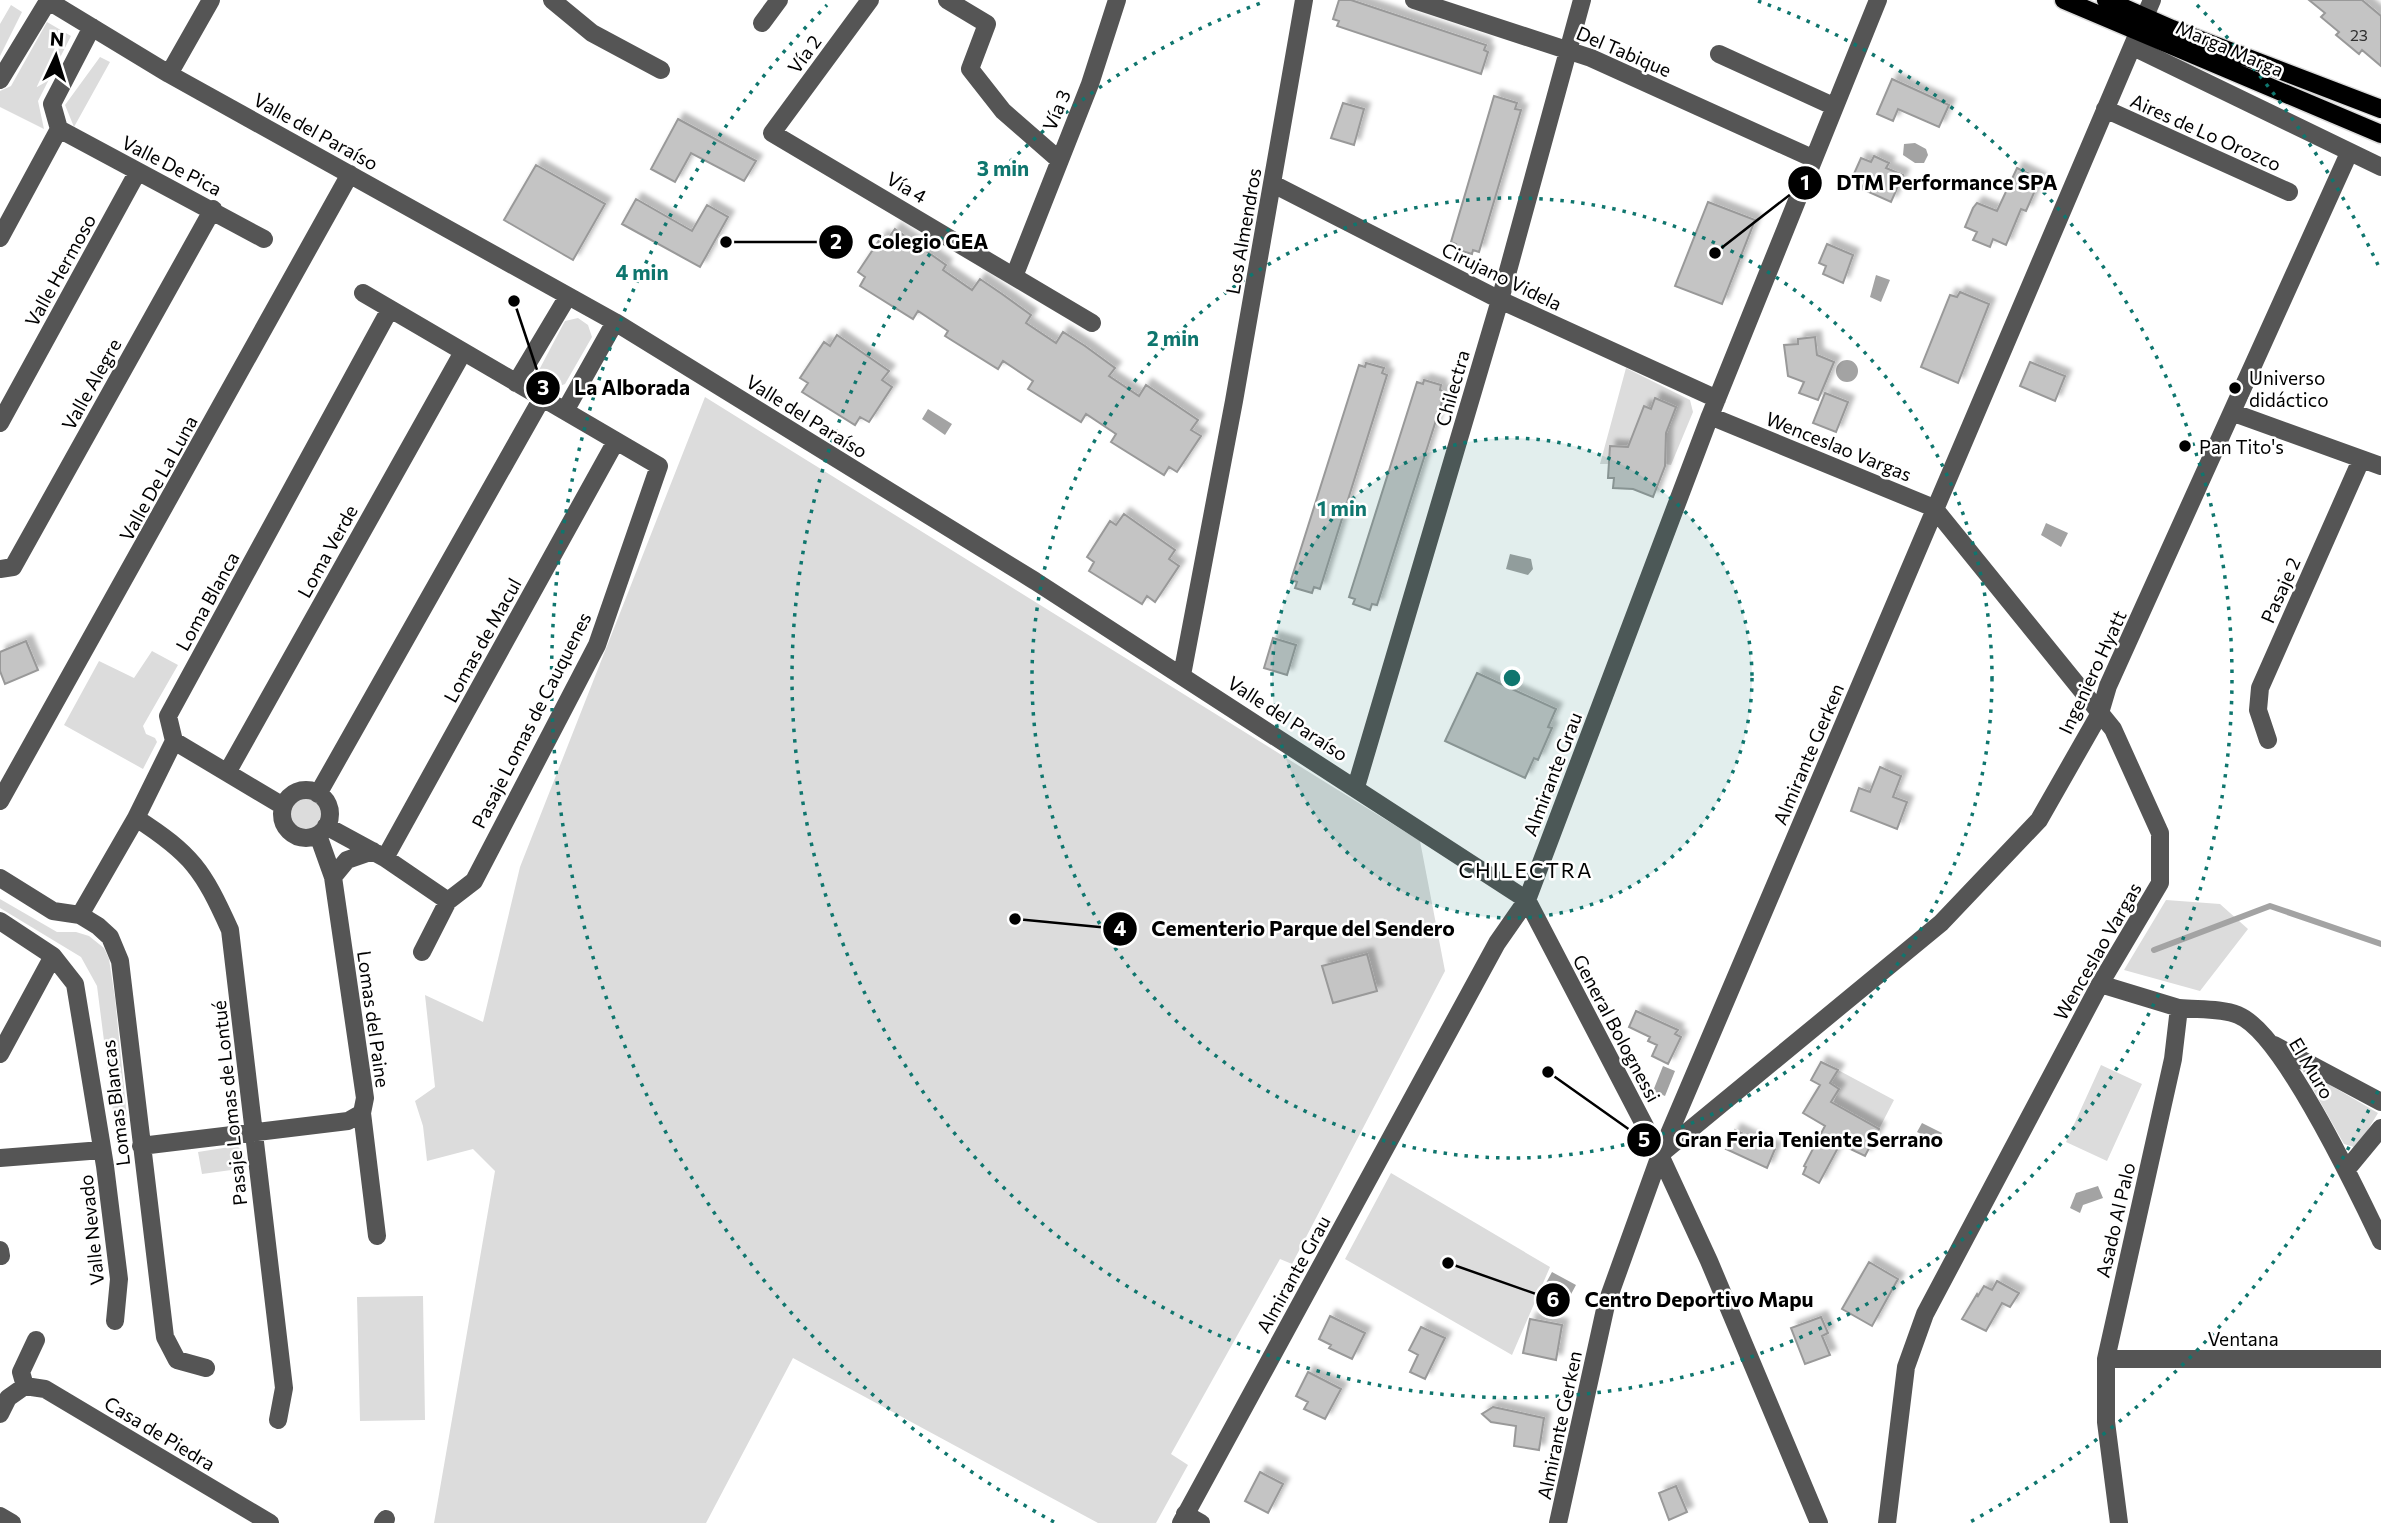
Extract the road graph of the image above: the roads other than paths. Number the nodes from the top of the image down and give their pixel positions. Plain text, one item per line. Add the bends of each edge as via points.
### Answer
1 (211, 0) edge
2 (552, 0) edge
3 (779, 0) edge
4 (870, 0) edge
5 (947, 0) edge
6 (1117, 0) edge
7 (1304, 0) edge
8 (1414, 0) edge
9 (1582, 0) edge
10 (1878, 0) edge
11 (2064, 0) edge
12 (2106, 0) edge
13 (2152, 0) edge
14 (48, 1) edge
15 (762, 23) dead end
16 (92, 27) junction
17 (2139, 33) junction
18 (1567, 49) junction
19 (1719, 54) dead end
20 (661, 70) dead end
21 (169, 74) junction
22 (0, 80) edge
23 (1833, 106) junction
24 (2381, 109) edge
25 (2105, 110) junction
26 (60, 129) junction
27 (772, 133) joint
28 (2381, 134) edge
29 (2349, 153) junction
30 (1812, 158) junction
31 (1058, 159) junction
32 (2381, 167) edge
33 (137, 173) junction
34 (350, 174) junction
35 (1273, 184) junction
36 (2289, 192) dead end
37 (213, 209) junction
38 (0, 238) edge
39 (264, 239) dead end
40 (1014, 274) junction
41 (363, 293) dead end
42 (568, 296) junction
43 (1500, 300) junction
44 (390, 309) junction
45 (615, 322) junction
46 (1092, 323) dead end
47 (463, 352) junction
48 (516, 383) junction
49 (542, 398) junction
50 (1717, 399) junction
51 (565, 411) junction
52 (2234, 413) junction
53 (1710, 416) junction
54 (0, 423) edge
55 (616, 441) junction
56 (2361, 460) junction
57 (2381, 466) edge
58 (1934, 508) junction
59 (0, 569) edge
60 (1181, 675) junction
61 (2100, 713) junction
62 (2268, 740) dead end
63 (174, 741) junction
64 (228, 771) junction
65 (1356, 786) junction
66 (318, 794) junction
67 (0, 801) edge
68 (283, 806) junction
69 (136, 818) junction
70 (322, 831) junction
71 (379, 855) junction
72 (333, 877) junction
73 (0, 878) edge
74 (1527, 900) junction
75 (448, 901) junction
76 (80, 915) junction
77 (0, 921) edge
78 (422, 952) dead end
79 (53, 956) junction
80 (2101, 984) junction
81 (2179, 1008) junction
82 (2274, 1045) junction
83 (0, 1054) edge
84 (2381, 1102) edge
85 (362, 1113) junction
86 (2381, 1128) edge
87 (252, 1131) junction
88 (141, 1146) junction
89 (102, 1150) junction
90 (1660, 1155) junction
91 (0, 1158) edge
92 (2347, 1169) junction
93 (377, 1236) dead end
94 (2381, 1241) edge
95 (0, 1250) edge
96 (1, 1256) edge
97 (115, 1321) dead end
98 (36, 1340) dead end
99 (2106, 1359) junction
100 (2381, 1359) edge
101 (206, 1368) dead end
102 (25, 1387) junction
103 (0, 1414) edge
104 (278, 1420) dead end
105 (0, 1516) edge
106 (1189, 1520) edge
107 (12, 1523) edge
108 (270, 1523) edge
109 (1558, 1523) edge
110 (1819, 1523) edge
111 (1887, 1523) edge
112 (2119, 1523) edge

1 - 21 street
2 - 20 street via 592,33
3 - 15 street
4 - 27 street, Vía 2
5 - 31 street via 987,24 970,69 1003,111
6 - 31 street, Vía 3 via 1090,83
7 - 35 street, Los Almendros
8 - 18 street, Del Tabique
9 - 18 street, Chilectra
10 - 23 street, Almirante Grau
11 - 17 main road, Marga Marga
12 - 17 main road, Marga Marga
13 - 17 street, Almirante Gerken
14 - 16 street, Valle del Paraíso
14 - 22 street
16 - 21 street, Valle del Paraíso
16 - 26 street via 52,104
17 - 24 main road, Marga Marga
17 - 25 street, Almirante Gerken
17 - 28 main road, Marga Marga
17 - 29 street, Marga Marga
18 - 30 street, Del Tabique
18 - 43 street, Chilectra
19 - 23 street
21 - 34 street, Valle del Paraíso
23 - 30 street, Almirante Grau
25 - 36 street, Aires de Lo Orozco
25 - 58 street, Almirante Gerken
26 - 33 street, Valle De Pica
26 - 38 street
27 - 40 street, Vía 4
29 - 32 street, Marga Marga
29 - 52 street, Ingeniero Hyatt
30 - 50 street, Almirante Grau
31 - 40 street, Vía 3
33 - 37 street, Valle De Pica
33 - 54 street, Valle Hermoso
34 - 42 street, Valle del Paraíso
34 - 67 street, Valle De La Luna
35 - 43 street, Cirujano Videla
35 - 60 street, Los Almendros
37 - 39 street, Valle De Pica
37 - 59 street, Valle Alegre via 13,567
40 - 46 street, Vía 4
41 - 44 street
42 - 45 street, Valle del Paraíso
42 - 48 street
43 - 50 street, Cirujano Videla
43 - 65 street, Chilectra
44 - 47 street
44 - 63 street, Loma Blanca via 167,716
45 - 51 street
45 - 60 street, Valle del Paraíso
47 - 48 street
47 - 64 street, Loma Verde
48 - 49 street
49 - 51 street
49 - 66 street
50 - 53 street, Almirante Grau
51 - 55 street
52 - 56 street
52 - 61 street, Ingeniero Hyatt via 2108,686
53 - 58 street, Wenceslao Vargas
53 - 74 street, Almirante Grau
55 - 71 street, Lomas de Macul
55 - 75 street, Pasaje Lomas de Cauquenes via 659,466 597,645 474,881
56 - 57 street
56 - 62 street, Pasaje 2 via 2260,688 2258,710
58 - 61 street, Wenceslao Vargas
58 - 90 street, Almirante Gerken
60 - 65 street, Valle del Paraíso
61 - 80 street, Wenceslao Vargas via 2113,729 2160,833 2160,883
61 - 90 street, Ingeniero Hyatt via 2039,820 1941,923
63 - 64 street
63 - 69 street
64 - 68 street
65 - 74 street, Valle del Paraíso
66 - 68 street via 299,791
66 - 70 street via 330,814
68 - 70 street via 282,820 292,834 309,838
69 - 76 street
69 - 87 street, Pasaje Lomas de Lontué via 176,844 207,880 230,930
70 - 71 street
70 - 72 street, Lomas del Paine
71 - 72 street via 347,860
71 - 75 street
72 - 85 street, Lomas del Paine via 365,1098
73 - 76 street, Lomas Blancas via 53,911
74 - 90 street, General Bolognessi
74 - 106 street, Almirante Grau via 1497,943
75 - 78 street
76 - 88 street, Lomas Blancas via 110,937 120,961
77 - 79 street, Valle Nevado
79 - 83 street
79 - 89 street, Valle Nevado via 75,984
80 - 81 street
80 - 111 street, Wenceslao Vargas via 1925,1314 1906,1367
81 - 82 street, El Muro via 2239,1015
81 - 99 street, Asado Al Palo via 2173,1059
82 - 84 street
82 - 92 street, El Muro
85 - 87 street, Lomas del Paine via 348,1121
85 - 93 street
86 - 92 street
87 - 88 street, Lomas del Paine
87 - 104 street, Pasaje Lomas de Lontué via 284,1388
88 - 101 street, Lomas Blancas via 165,1337 177,1360
89 - 91 street
89 - 97 street, Valle Nevado via 120,1279
90 - 109 street, Almirante Gerken via 1606,1305
90 - 110 street, General Bolognessi
92 - 94 street, El Muro
95 - 96 street
98 - 102 street via 20,1372
99 - 100 street, Ventana
99 - 112 street, Asado Al Palo via 2106,1422
102 - 103 street via 8,1398
102 - 108 street, Casa de Piedra via 45,1389
105 - 107 street

